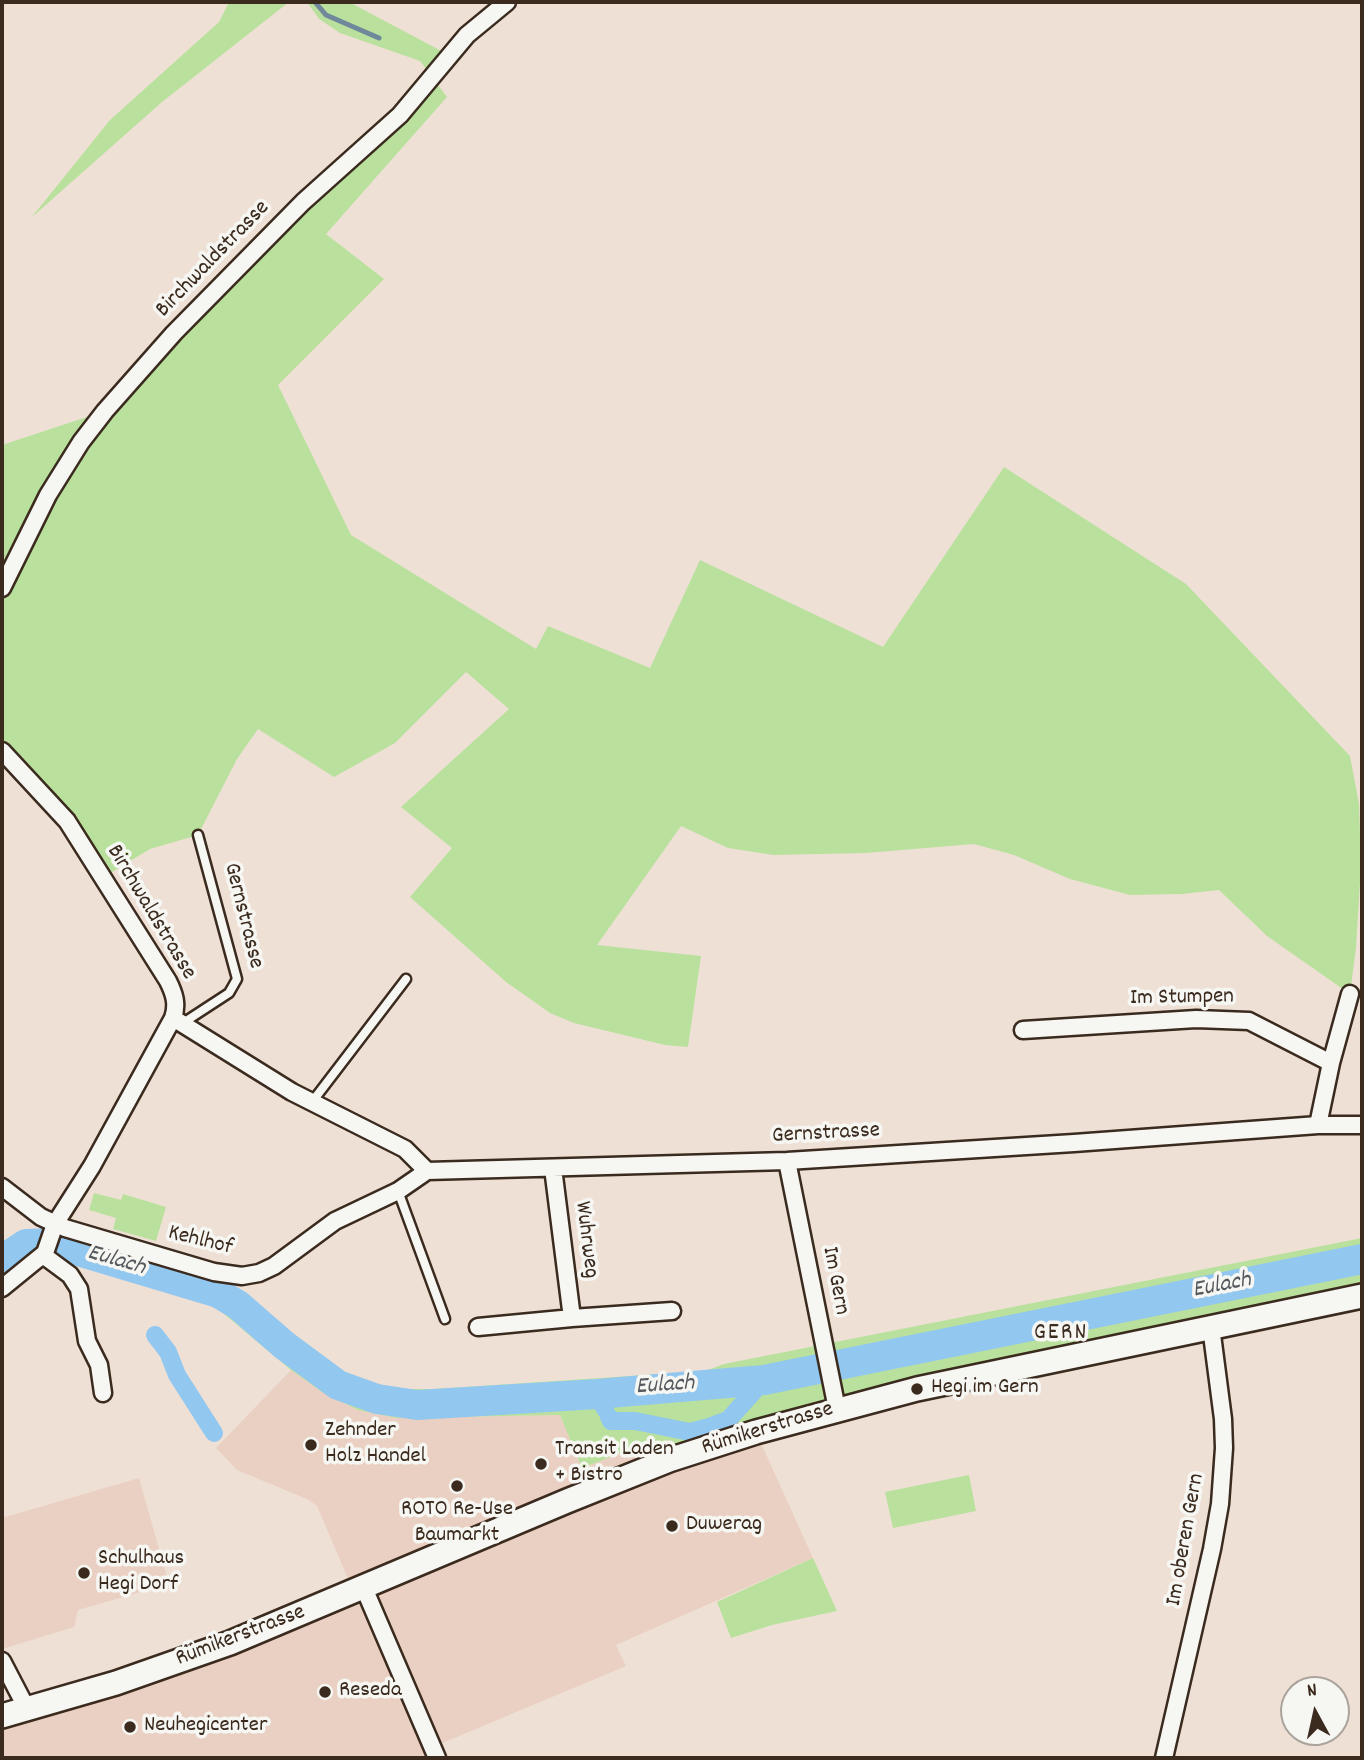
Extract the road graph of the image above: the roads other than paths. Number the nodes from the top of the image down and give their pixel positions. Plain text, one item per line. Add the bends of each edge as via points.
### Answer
1 (507, 2) edge
2 (2, 588) edge
3 (2, 751) edge
4 (198, 835) dead end
5 (406, 979) dead end
6 (1350, 994) dead end
7 (178, 1021) junction
8 (1023, 1030) dead end
9 (1331, 1063) junction
10 (312, 1102) junction
11 (1318, 1125) junction
12 (1362, 1125) edge
13 (787, 1161) junction
14 (553, 1168) junction
15 (427, 1171) junction
16 (2, 1186) edge
17 (398, 1191) junction
18 (54, 1229) junction
19 (44, 1253) junction
20 (2, 1288) edge
21 (1362, 1296) edge
22 (672, 1311) dead end
23 (572, 1318) junction
24 (445, 1319) dead end
25 (478, 1326) dead end
26 (1211, 1327) junction
27 (103, 1393) dead end
28 (837, 1409) junction
29 (364, 1588) junction
30 (2, 1661) edge
31 (27, 1709) junction
32 (2, 1716) edge
33 (437, 1758) edge
34 (1164, 1758) edge

1 - 2 street, Birchwaldstrasse via 467,35 400,115 303,202 192,314 105,411 48,495
3 - 7 street, Birchwaldstrasse via 67,821 168,981
4 - 7 lane, Gernstrasse via 237,979 229,993
5 - 10 lane
6 - 9 street
7 - 10 street
7 - 18 street, Birchwaldstrasse
8 - 9 street, Im Stumpen via 1196,1018 1249,1021
9 - 11 street
10 - 15 street via 405,1149
11 - 12 street, Gernstrasse
11 - 13 street, Gernstrasse
13 - 14 street, Gernstrasse
13 - 28 street, Im Gern
14 - 15 street, Gernstrasse
14 - 23 street, Wuhrweg
15 - 17 street, Kehlhof
16 - 18 street, Kehlhof
17 - 18 street, Kehlhof via 335,1221 274,1266 250,1275 214,1272
17 - 24 lane
18 - 19 street, Birchwaldstrasse
19 - 20 street
19 - 27 street via 77,1284
21 - 26 main road, Rümikerstrasse
22 - 23 street
23 - 25 street
26 - 28 main road, Rümikerstrasse
26 - 34 street, Im oberen Gern via 1223,1419 1220,1504
28 - 29 main road, Rümikerstrasse via 668,1460
29 - 31 main road, Rümikerstrasse via 230,1643
29 - 33 street
30 - 31 street
31 - 32 main road, Rümikerstrasse

